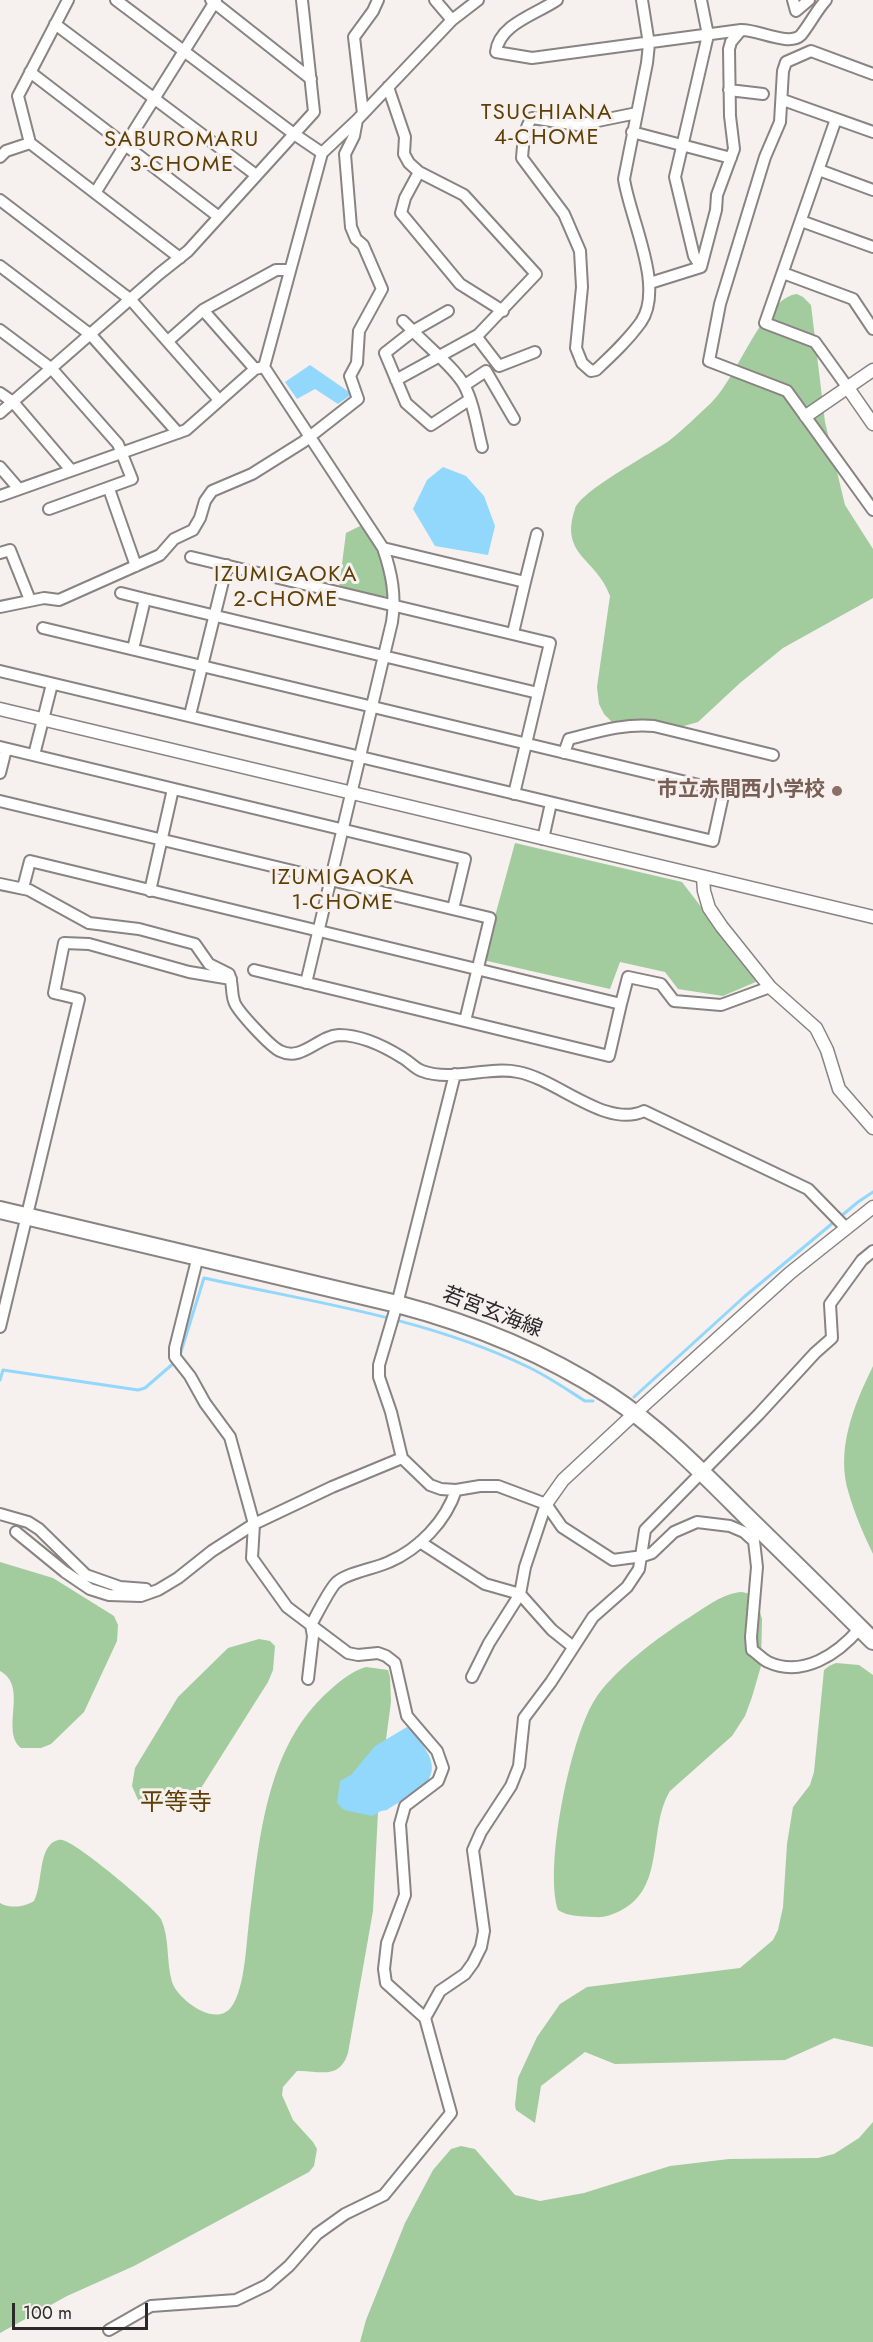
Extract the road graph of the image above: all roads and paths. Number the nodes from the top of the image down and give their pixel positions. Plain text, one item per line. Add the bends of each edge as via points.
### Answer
1 (68, 0) edge
2 (116, 0) edge
3 (302, 0) edge
4 (378, 0) edge
5 (435, 0) edge
6 (478, 0) edge
7 (557, 0) edge
8 (642, 0) edge
9 (701, 0) edge
10 (793, 0) edge
11 (809, 0) edge
12 (826, 0) edge
13 (213, 1) edge
14 (452, 20) junction
15 (55, 24) junction
16 (741, 30) junction
17 (708, 35) junction
18 (649, 44) junction
19 (183, 50) junction
20 (30, 72) junction
21 (873, 74) edge
22 (311, 79) junction
23 (388, 87) junction
24 (729, 90) junction
25 (763, 94) dead end
26 (154, 98) junction
27 (783, 100) junction
28 (637, 113) junction
29 (360, 117) junction
30 (836, 119) junction
31 (633, 132) junction
32 (873, 132) edge
33 (294, 134) junction
34 (30, 143) junction
35 (125, 145) junction
36 (681, 145) junction
37 (322, 153) junction
38 (0, 157) edge
39 (731, 158) junction
40 (819, 170) junction
41 (419, 172) junction
42 (256, 175) junction
43 (873, 190) edge
44 (95, 193) junction
45 (0, 200) edge
46 (219, 218) junction
47 (801, 221) junction
48 (873, 247) edge
49 (180, 258) junction
50 (0, 266) edge
51 (701, 267) junction
52 (290, 270) junction
53 (783, 273) junction
54 (650, 283) junction
55 (131, 300) junction
56 (203, 310) junction
57 (448, 311) dead end
58 (503, 311) junction
59 (403, 321) dead end
60 (873, 329) edge
61 (0, 330) edge
62 (413, 331) junction
63 (91, 335) junction
64 (476, 336) junction
65 (168, 340) junction
66 (535, 352) dead end
67 (438, 356) junction
68 (259, 368) junction
69 (52, 369) junction
70 (873, 370) edge
71 (396, 380) junction
72 (465, 385) junction
73 (848, 388) junction
74 (0, 393) edge
75 (219, 400) junction
76 (470, 400) junction
77 (13, 402) junction
78 (0, 413) edge
79 (806, 416) junction
80 (514, 419) dead end
81 (873, 424) edge
82 (177, 433) junction
83 (310, 435) junction
84 (482, 447) dead end
85 (123, 452) junction
86 (0, 467) edge
87 (71, 471) junction
88 (19, 489) junction
89 (109, 489) junction
90 (0, 496) edge
91 (49, 509) dead end
92 (873, 510) edge
93 (537, 534) dead end
94 (383, 548) junction
95 (0, 553) edge
96 (191, 557) dead end
97 (227, 565) junction
98 (136, 566) junction
99 (525, 582) junction
100 (121, 593) dead end
101 (145, 599) junction
102 (30, 600) junction
103 (395, 605) junction
104 (0, 607) edge
105 (215, 616) junction
106 (43, 628) dead end
107 (513, 633) junction
108 (133, 650) junction
109 (384, 656) junction
110 (203, 667) junction
111 (0, 671) edge
112 (52, 684) junction
113 (538, 693) junction
114 (371, 706) junction
115 (0, 709) edge
116 (190, 715) junction
117 (43, 720) junction
118 (526, 743) junction
119 (3, 748) edge
120 (564, 753) junction
121 (34, 755) junction
122 (773, 755) dead end
123 (360, 757) junction
124 (0, 773) edge
125 (173, 789) junction
126 (350, 793) junction
127 (514, 794) junction
128 (0, 801) edge
129 (551, 803) junction
130 (342, 829) junction
131 (162, 839) junction
132 (543, 839) junction
133 (704, 878) junction
134 (330, 880) junction
135 (0, 884) edge
136 (23, 888) junction
137 (150, 891) junction
138 (453, 909) junction
139 (873, 917) edge
140 (318, 931) junction
141 (478, 969) junction
142 (254, 970) dead end
143 (232, 980) junction
144 (306, 983) junction
145 (770, 987) junction
146 (621, 1004) junction
147 (465, 1021) junction
148 (455, 1074) junction
149 (873, 1128) edge
150 (873, 1207) edge
151 (0, 1210) edge
152 (27, 1217) junction
153 (846, 1228) junction
154 (873, 1251) edge
155 (198, 1256) junction
156 (397, 1304) junction
157 (0, 1327) edge
158 (634, 1414) junction
159 (402, 1458) junction
160 (701, 1471) junction
161 (456, 1490) junction
162 (546, 1504) junction
163 (0, 1514) edge
164 (254, 1524) junction
165 (16, 1532) dead end
166 (420, 1542) junction
167 (643, 1556) junction
168 (158, 1590) junction
169 (520, 1594) junction
170 (310, 1625) junction
171 (860, 1628) junction
172 (873, 1641) edge
173 (572, 1647) junction
174 (472, 1677) dead end
175 (308, 1679) dead end
176 (425, 2018) junction
177 (109, 2330) dead end

1 - 15 street
2 - 19 street
3 - 22 street
4 - 29 street via 354,37
5 - 14 street
6 - 14 street
7 - 18 street via 507,31 496,52 532,58
8 - 18 street
9 - 17 street
10 - 11 street via 796,11
12 - 16 street via 800,36 793,39
13 - 19 street
13 - 22 street
14 - 23 street
15 - 20 street
15 - 26 street
16 - 17 street
16 - 24 street via 729,49
17 - 18 street
17 - 36 street
18 - 28 street
19 - 26 street
19 - 33 street
20 - 34 street via 18,96
20 - 35 street
21 - 27 street via 811,51 786,62
22 - 33 street via 314,112
23 - 29 street
23 - 41 street via 405,137 404,154
24 - 25 street
24 - 39 street via 734,149
26 - 35 street
26 - 42 street
27 - 30 street
27 - 79 street via 780,122 765,156 720,304 710,361 787,391
28 - 31 street
28 - 54 street via 578,125 532,118 522,158 564,214 580,251 582,287 576,348 582,363 591,371 621,347 642,321 651,293
29 - 37 street
29 - 83 street via 345,154 351,227 382,289 359,331 357,363 350,376 358,399
30 - 32 street
30 - 40 street
31 - 36 street
31 - 54 street via 624,179
33 - 37 street
33 - 42 street
34 - 38 street
34 - 44 street
35 - 44 street
35 - 46 street
36 - 39 street
36 - 51 street via 675,177 694,256
37 - 52 street
39 - 51 street via 717,195
40 - 43 street
40 - 47 street
41 - 58 street via 401,213 460,284
41 - 58 street via 464,195 536,274
42 - 46 street
44 - 49 street
45 - 55 street
46 - 49 street
47 - 48 street
47 - 53 street
49 - 55 street
50 - 63 street
51 - 54 street
52 - 56 street via 276,270
52 - 68 street
53 - 60 street via 853,300
53 - 73 street via 765,323 815,342
55 - 63 street
55 - 65 street
56 - 65 street
56 - 68 street
57 - 62 street
58 - 64 street
59 - 62 street
61 - 69 street
62 - 67 street
62 - 71 street via 385,353
63 - 69 street
63 - 82 street
64 - 66 street via 499,366
64 - 67 street
65 - 75 street
67 - 71 street
67 - 72 street
68 - 75 street
68 - 83 street
69 - 77 street
69 - 85 street
70 - 73 street
71 - 76 street via 406,402 431,426
72 - 76 street
72 - 80 street via 486,371
73 - 79 street
73 - 81 street
74 - 77 street
75 - 82 street via 186,430
76 - 84 street
77 - 78 street
77 - 87 street
79 - 92 street
82 - 85 street
83 - 94 street
83 - 98 street via 252,474 212,491 193,530 174,539 160,555
85 - 87 street
85 - 89 street via 132,479
86 - 88 street
87 - 88 street
88 - 90 street
89 - 91 street
89 - 98 street
93 - 99 street
94 - 99 street
94 - 103 street via 392,575
95 - 102 street via 10,549
96 - 97 street
97 - 103 street
97 - 105 street
98 - 102 street via 59,600
99 - 107 street
100 - 101 street
101 - 105 street
101 - 108 street
102 - 104 street
103 - 107 street
103 - 109 street
105 - 109 street
105 - 110 street
106 - 108 street
107 - 113 street via 550,643
108 - 110 street
109 - 113 street
109 - 114 street
110 - 114 street
110 - 116 street
111 - 112 street
112 - 116 street
112 - 117 street
113 - 118 street
114 - 118 street
114 - 123 street
115 - 117 street
116 - 123 street
117 - 121 street
117 - 126 street
118 - 120 street
118 - 127 street
119 - 121 street
119 - 124 street
120 - 122 street via 569,739 638,724
120 - 129 street via 724,791 712,841
121 - 125 street
123 - 126 street
123 - 127 street
125 - 130 street
125 - 131 street
126 - 130 street
126 - 132 street
127 - 129 street
128 - 131 street
129 - 132 street
130 - 134 street
130 - 138 street via 465,859
131 - 134 street
131 - 137 street
132 - 133 street
133 - 139 street
133 - 145 street via 709,908
134 - 138 street
134 - 140 street
135 - 136 street
136 - 137 street via 30,861
136 - 143 street via 89,923 139,929 195,944 209,964 230,974
137 - 140 street
138 - 141 street via 490,918
140 - 141 street
140 - 144 street
141 - 146 street
141 - 147 street
142 - 144 street
143 - 148 street via 238,1011 278,1050 296,1054 337,1035 357,1037 393,1052 423,1071
143 - 152 street via 178,970 89,944 64,943 54,993 79,999
144 - 147 street
145 - 146 street via 721,1005 674,1000 661,984 628,977
145 - 149 street via 816,1028 839,1089
146 - 147 street via 609,1056
148 - 153 street via 516,1071 547,1081 605,1112 625,1116 644,1111 658,1115 808,1189
148 - 156 street
150 - 153 street
151 - 152 main road, 若宮玄海線
152 - 155 main road, 若宮玄海線
152 - 157 street
153 - 158 street via 790,1273
154 - 160 street via 830,1304 832,1338
155 - 156 main road, 若宮玄海線
155 - 164 street via 175,1357 230,1437
156 - 158 main road, 若宮玄海線 via 449,1318 537,1354 579,1376
156 - 159 street via 379,1377
158 - 160 main road, 若宮玄海線
158 - 162 street via 563,1480
159 - 161 street via 430,1485
159 - 164 street
160 - 167 street via 645,1530
160 - 171 main road, 若宮玄海線
161 - 162 street via 498,1486
161 - 166 street via 445,1514
162 - 167 street via 562,1527 613,1560
162 - 169 street
163 - 168 street via 28,1522 86,1575 120,1587
164 - 168 street
164 - 170 street via 252,1558 287,1607
165 - 168 street via 90,1589 123,1596 141,1596
166 - 169 street via 485,1584
166 - 170 street via 390,1562 336,1582
167 - 171 street via 652,1553 674,1532 697,1522 744,1532 754,1541 757,1567 752,1650 767,1661 804,1666 826,1658
167 - 173 street via 627,1587 593,1617
169 - 173 street
169 - 174 street
170 - 175 street via 313,1636
170 - 176 street via 348,1653 378,1653 395,1663 407,1716 437,1751 443,1768 438,1781 405,1806 400,1824 405,1895 387,1943 384,1969 386,1983
171 - 172 main road, 若宮玄海線
173 - 176 street via 524,1718 519,1766 473,1850 484,1931 481,1947 465,1974 440,1991
176 - 177 street via 451,2113 384,2195 345,2214 317,2234 267,2285 236,2300 151,2306

